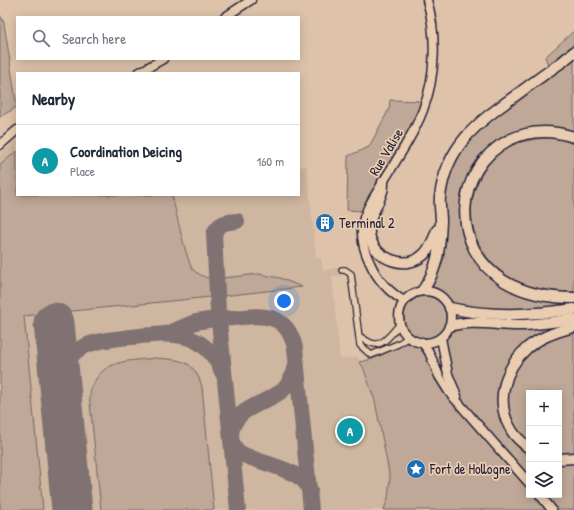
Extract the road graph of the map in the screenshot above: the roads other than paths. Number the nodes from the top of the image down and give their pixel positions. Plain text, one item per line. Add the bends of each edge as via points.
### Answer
1 (251, 0) edge
2 (427, 0) edge
3 (227, 16) edge
4 (574, 52) edge
5 (161, 60) edge
6 (140, 72) edge
7 (16, 131) edge
8 (574, 137) edge
9 (0, 145) edge
10 (383, 182) junction
11 (441, 220) junction
12 (342, 270) dead end
13 (424, 290) junction
14 (574, 298) edge
15 (404, 301) junction
16 (450, 308) junction
17 (574, 309) edge
18 (574, 319) edge
19 (400, 324) junction
20 (450, 326) junction
21 (574, 327) edge
22 (358, 336) junction
23 (409, 337) junction
24 (441, 338) junction
25 (422, 342) junction
26 (462, 406) junction
27 (526, 445) edge
28 (574, 458) edge
29 (562, 459) edge
30 (526, 480) edge
31 (542, 498) edge
32 (552, 510) edge

1 - 3 main road
2 - 10 main road, Rue Valise via 434,57 430,86 423,110 411,135
4 - 11 highway via 493,111 463,140 449,163 443,180 440,198
5 - 6 main road
7 - 9 main road
8 - 14 highway via 558,133 529,133 518,136 490,152 474,173 464,213 472,246 490,270 518,288 535,294
10 - 11 highway via 382,194 368,227 375,248 385,257 395,261 417,260 430,246
10 - 15 main road, Rue Valise via 365,215 362,226 363,244 376,275 390,292
11 - 13 highway via 440,248 436,265
12 - 22 street via 351,274 359,327
13 - 15 main road via 416,292
13 - 16 main road via 440,294
15 - 19 main road via 400,308
16 - 17 highway via 477,313 520,314
16 - 20 main road
18 - 20 highway via 524,325 467,323
19 - 22 street via 377,344
19 - 23 main road
20 - 24 main road
21 - 27 highway via 537,341 511,367 506,378 502,398 507,422
22 - 23 street via 360,345 371,355
23 - 25 main road
24 - 25 main road via 434,342
24 - 26 main road via 448,374
25 - 26 main road via 430,352 439,376
26 - 30 main road
28 - 29 highway
31 - 32 main road

